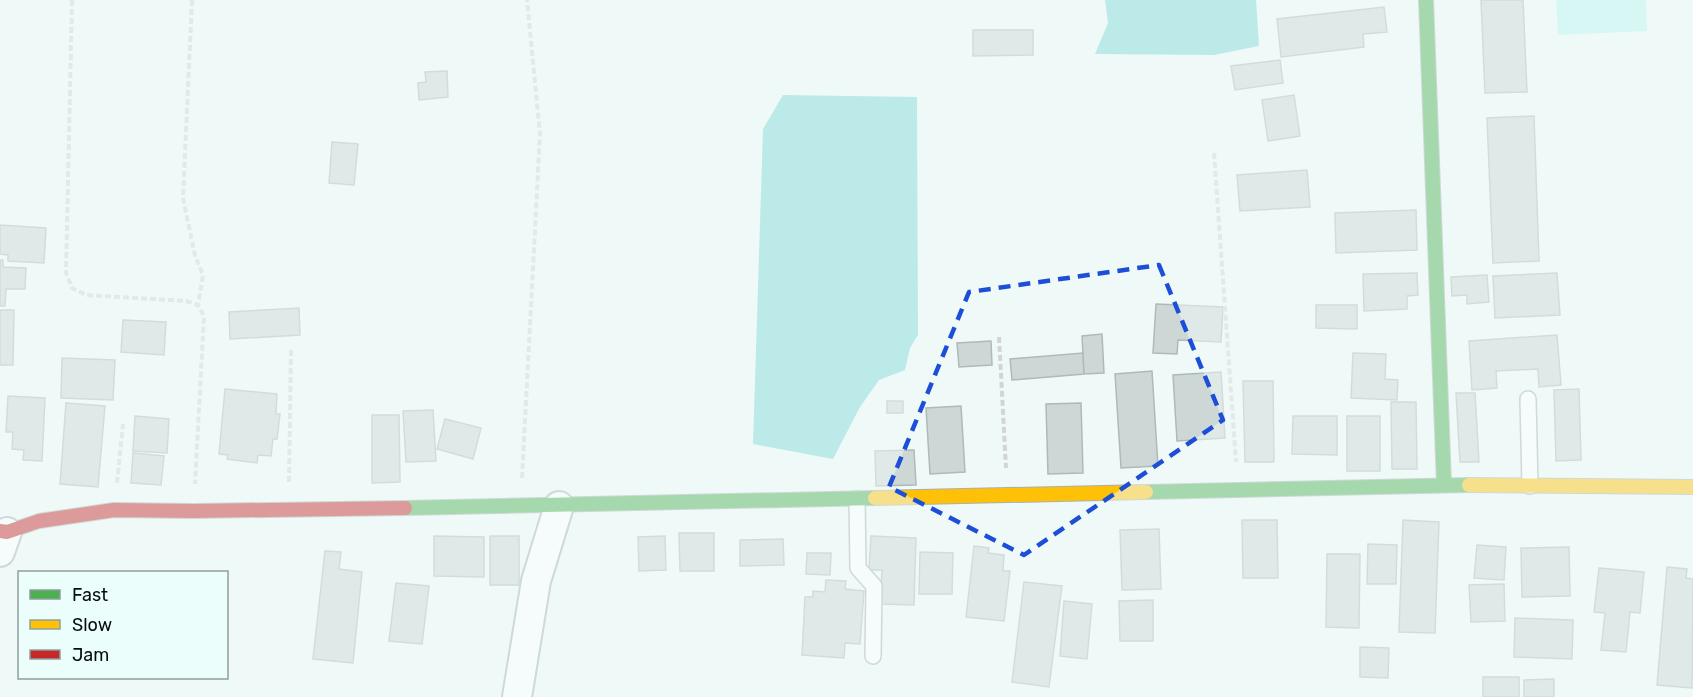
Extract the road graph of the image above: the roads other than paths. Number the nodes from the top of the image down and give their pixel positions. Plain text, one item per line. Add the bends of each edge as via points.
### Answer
1 (1426, 0) edge
2 (1528, 399) dead end
3 (1444, 485) junction
4 (1530, 486) junction
5 (1693, 487) edge
6 (857, 499) junction
7 (559, 506) junction
8 (2, 538) edge
9 (873, 656) dead end
10 (517, 697) edge

1 - 3 street
2 - 4 lane
3 - 4 street
3 - 6 street
4 - 5 street
6 - 7 street
6 - 9 lane via 858,568 874,586
7 - 8 street via 114,510 39,521
7 - 10 street via 536,581

